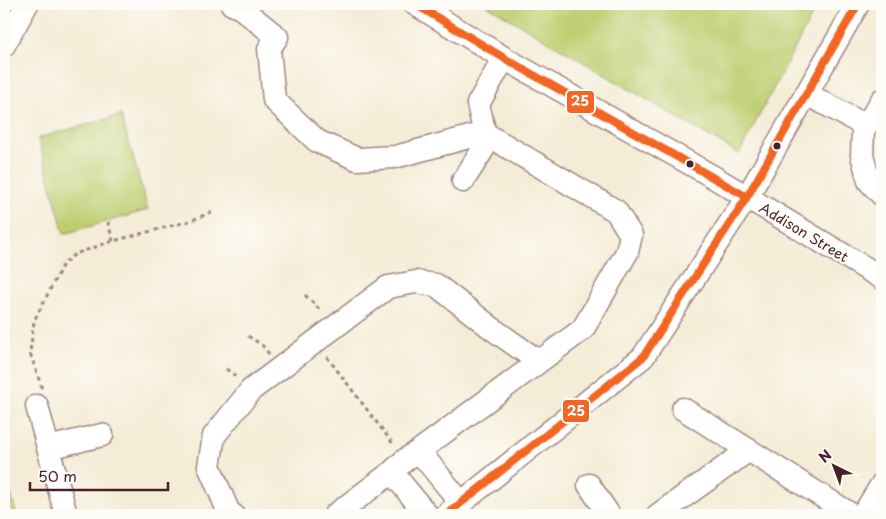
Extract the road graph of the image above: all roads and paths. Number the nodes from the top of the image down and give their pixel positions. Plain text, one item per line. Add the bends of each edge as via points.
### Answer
1 (27, 4) edge
2 (415, 4) edge
3 (858, 4) edge
4 (238, 5) edge
5 (4, 46) edge
6 (504, 58) junction
7 (807, 94) junction
8 (882, 100) edge
9 (866, 126) junction
10 (484, 133) junction
11 (463, 182) dead end
12 (882, 195) edge
13 (747, 198) junction
14 (212, 212) dead end
15 (108, 222) dead end
16 (113, 241) junction
17 (882, 278) edge
18 (248, 336) dead end
19 (327, 343) junction
20 (538, 361) junction
21 (280, 368) junction
22 (37, 406) joint
23 (683, 409) dead end
24 (102, 435) dead end
25 (48, 448) junction
26 (748, 450) junction
27 (405, 461) junction
28 (882, 484) edge
29 (589, 485) dead end
30 (453, 509) edge
31 (66, 515) edge
32 (233, 515) edge
33 (335, 515) edge
34 (427, 515) edge
35 (609, 515) edge
36 (658, 515) edge
37 (852, 515) edge
38 (862, 515) edge

1 - 5 street
2 - 6 street, Addison Street
3 - 7 street
4 - 10 street via 277,36 269,49 274,100 317,141 357,159 395,158
6 - 10 street via 478,104
6 - 13 street, Addison Street
7 - 9 street
7 - 13 street
8 - 9 street
9 - 12 street via 862,155 869,181
10 - 11 street via 487,143
10 - 20 street via 616,211 631,235 627,252 583,329
13 - 17 street, Addison Street
13 - 30 street via 643,357
14 - 16 path
15 - 16 path
16 - 22 path via 75,254 63,264 34,321 30,353 47,402
18 - 21 path via 262,345
19 - 20 street via 388,287 416,282 436,284
19 - 21 street
19 - 27 path
20 - 27 street
21 - 32 street via 251,390 214,436 209,466
22 - 25 street
23 - 26 street
24 - 25 street
25 - 31 street
26 - 36 street
26 - 37 street
27 - 30 street
27 - 33 street
27 - 34 street
28 - 38 street
29 - 35 street

